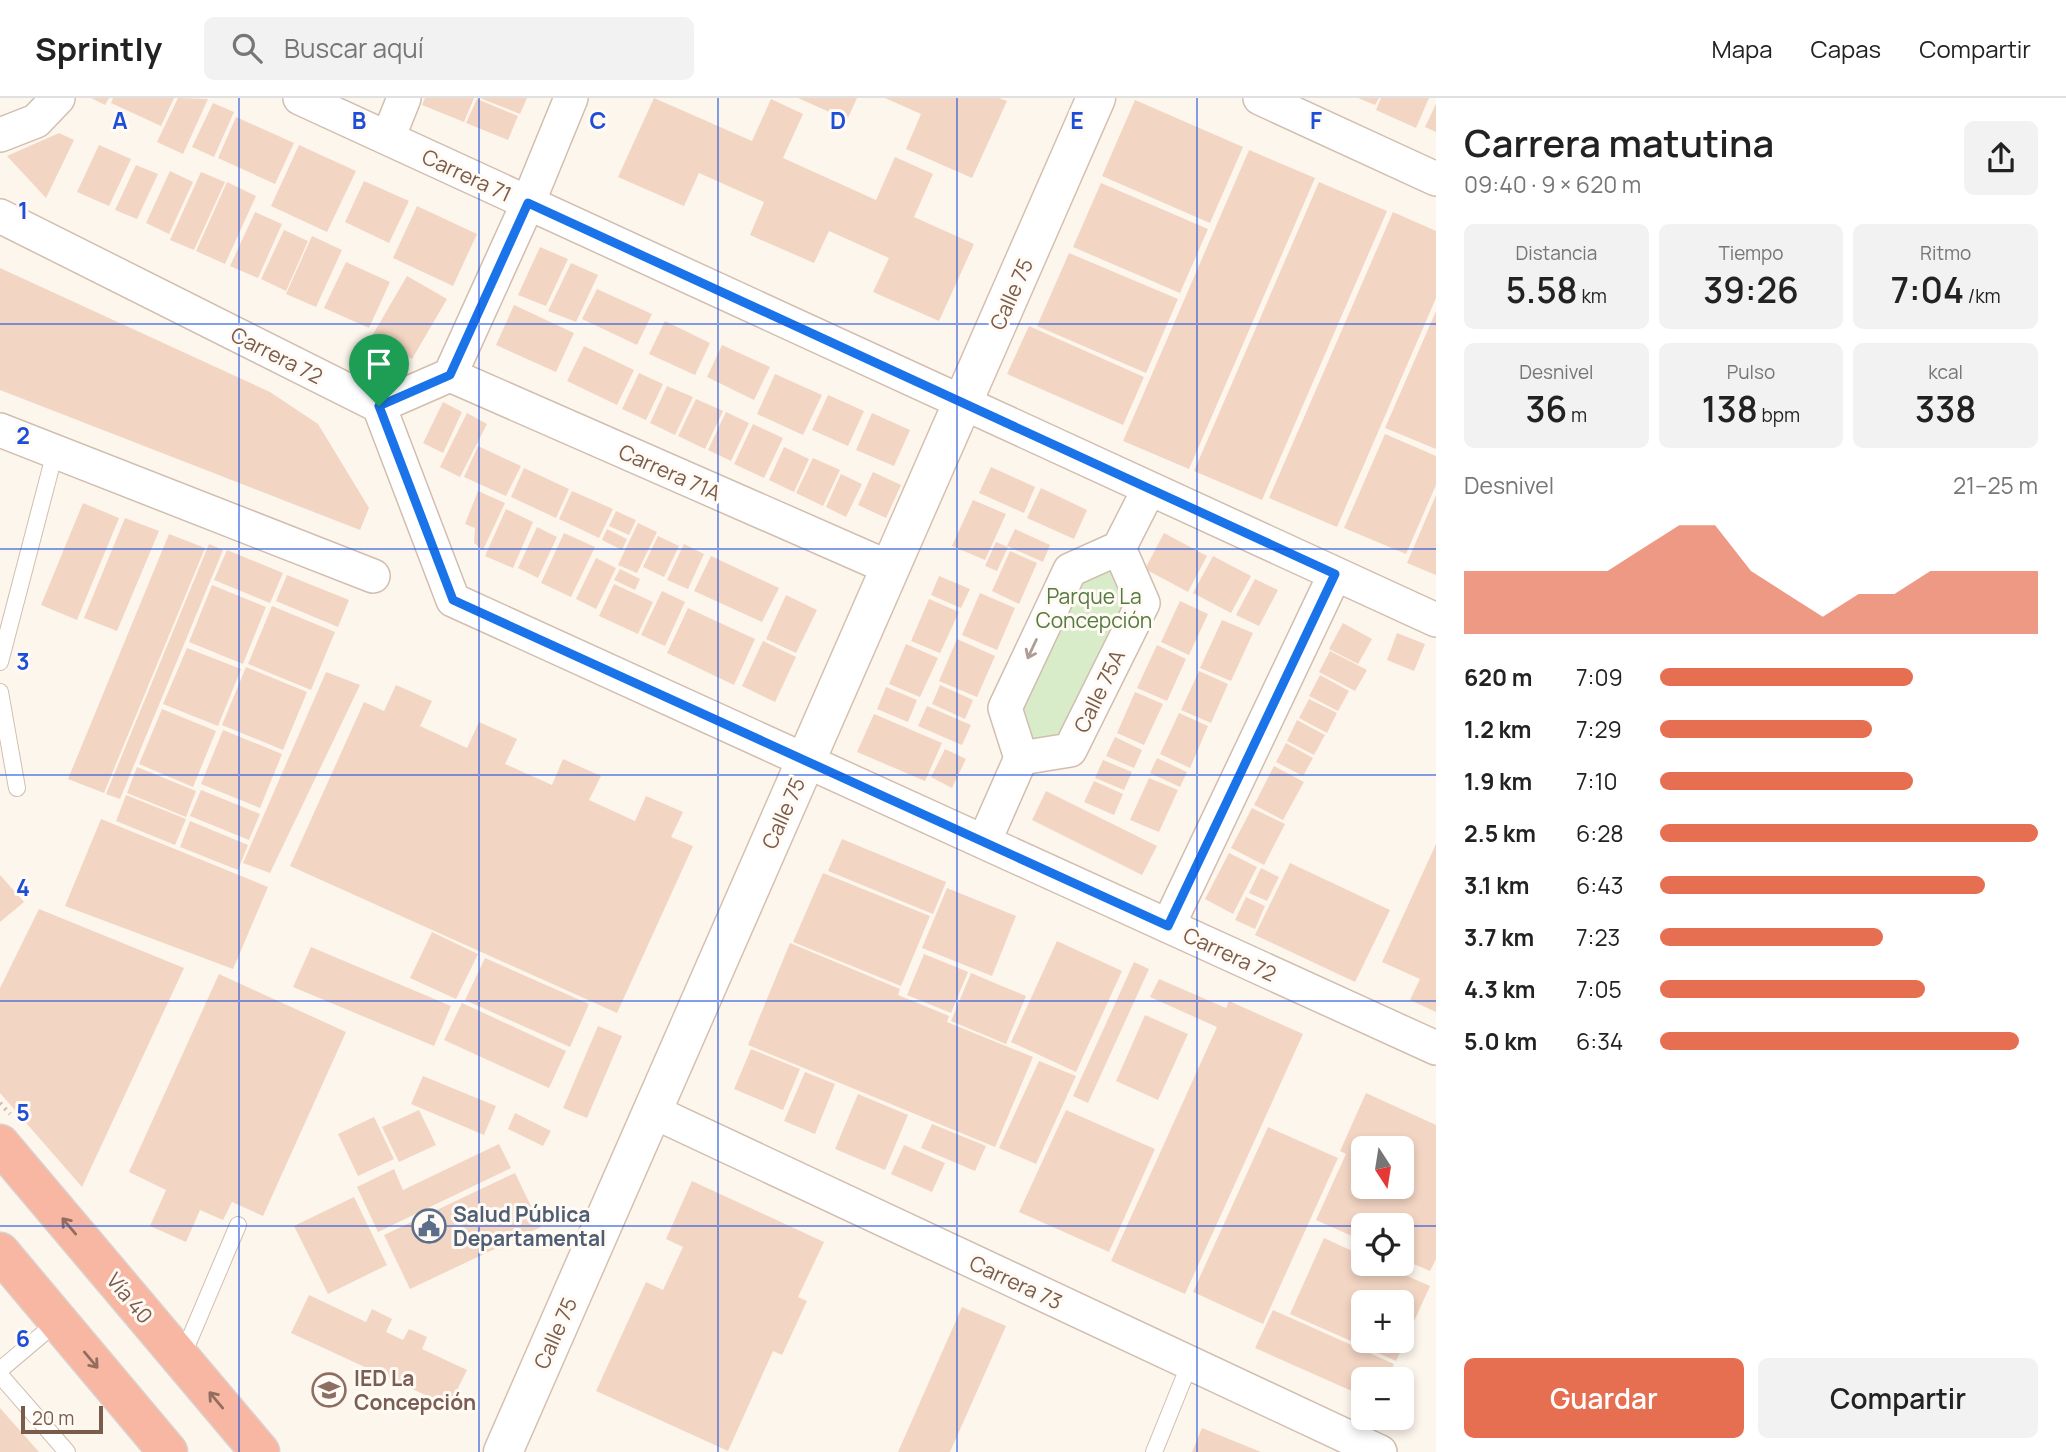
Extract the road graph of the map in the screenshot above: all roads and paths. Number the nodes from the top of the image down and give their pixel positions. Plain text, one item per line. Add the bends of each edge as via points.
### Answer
1 (58, 98) edge
2 (300, 98) edge
3 (404, 98) edge
4 (570, 98) edge
5 (1096, 98) edge
6 (1261, 98) edge
7 (0, 135) edge
8 (388, 138) junction
9 (1436, 179) edge
10 (528, 203) junction
11 (0, 216) edge
12 (450, 375) junction
13 (962, 402) junction
14 (379, 406) junction
15 (0, 430) edge
16 (55, 452) junction
17 (1149, 488) junction
18 (1119, 548) junction
19 (890, 568) junction
20 (1335, 574) junction
21 (373, 576) dead end
22 (1436, 620) edge
23 (0, 662) edge
24 (0, 692) edge
25 (1021, 758) junction
26 (806, 761) junction
27 (17, 788) dead end
28 (984, 842) junction
29 (1168, 926) junction
30 (1436, 1048) edge
31 (652, 1111) junction
32 (0, 1144) edge
33 (238, 1225) dead end
34 (0, 1252) edge
35 (58, 1321) junction
36 (181, 1360) junction
37 (1190, 1363) junction
38 (0, 1372) edge
39 (67, 1452) edge
40 (168, 1452) edge
41 (260, 1452) edge
42 (503, 1452) edge
43 (1154, 1452) edge
44 (1380, 1452) edge

1 - 7 street via 36,121
2 - 8 street, Carrera 71
3 - 8 street
4 - 10 street
5 - 13 street, Calle 75
6 - 9 street
8 - 10 street, Carrera 71
10 - 12 street
10 - 13 street, Carrera 71
11 - 14 street, Carrera 72
12 - 14 street
12 - 19 street, Carrera 71A
13 - 17 street, Carrera 71
13 - 19 street, Calle 75
14 - 26 street, Carrera 72 via 453,600
15 - 16 street
16 - 21 street
16 - 23 lane
17 - 18 street
17 - 20 street, Carrera 71
18 -> 25 street via 1070,570 1005,708
18 - 25 street, Calle 75A via 1143,603 1070,750
19 - 26 street, Calle 75
20 - 22 street, Carrera 71
20 - 29 street
24 - 27 lane
25 - 28 street
26 - 28 street, Carrera 72
26 - 31 street, Calle 75
28 - 29 street, Carrera 72
29 - 30 street, Carrera 72
31 - 37 street, Carrera 73
31 - 42 street, Calle 75
36 -> 32 highway, Vía 40
33 - 36 lane
34 - 35 highway
35 - 38 lane
35 -> 40 highway
41 -> 36 highway, Vía 40
37 - 43 lane
37 - 44 street, Carrera 73
38 - 39 lane

